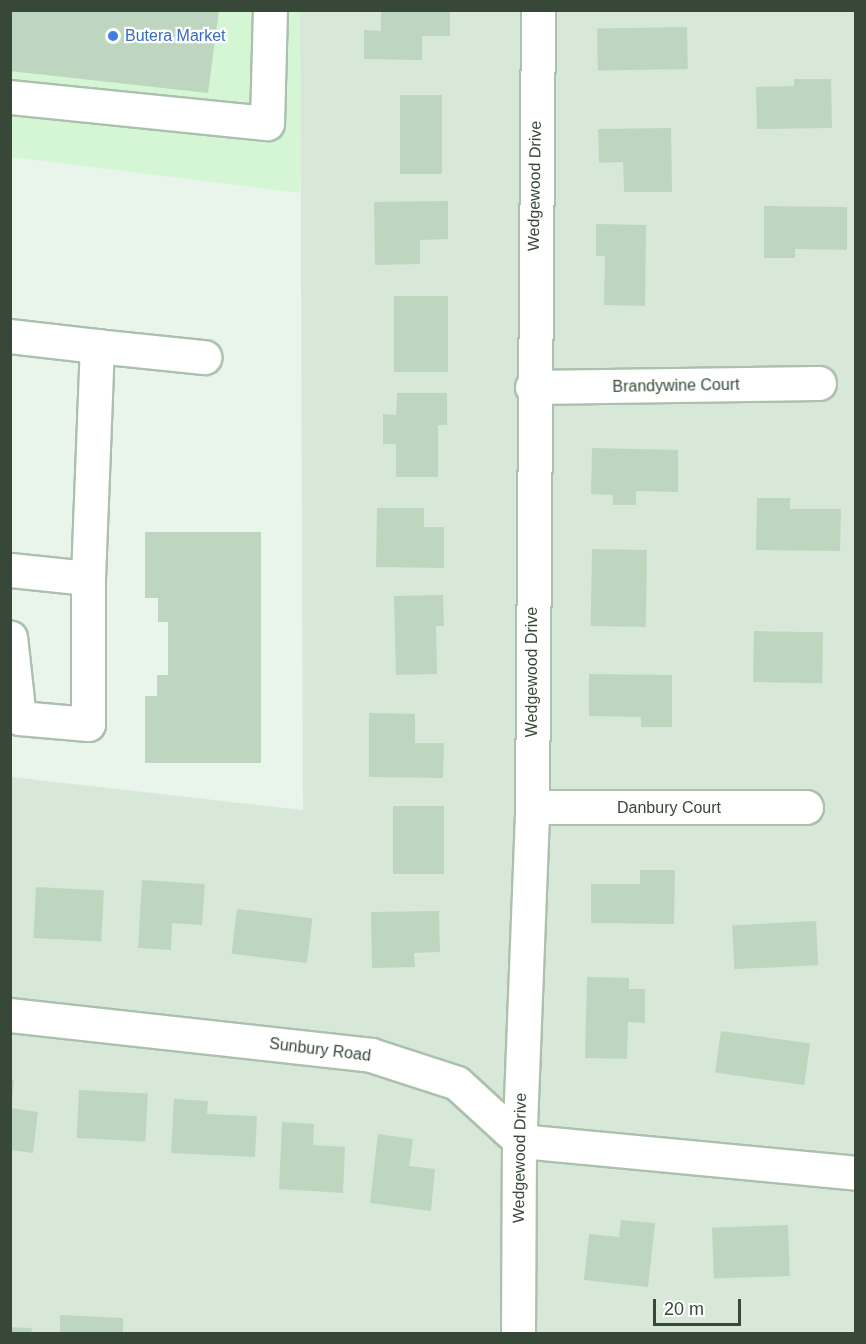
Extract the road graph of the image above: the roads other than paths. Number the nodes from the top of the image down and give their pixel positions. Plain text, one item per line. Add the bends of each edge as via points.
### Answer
1 (270, 10) edge
2 (538, 10) edge
3 (10, 97) edge
4 (10, 336) edge
5 (97, 346) junction
6 (204, 357) dead end
7 (819, 383) dead end
8 (532, 387) junction
9 (10, 570) edge
10 (88, 578) junction
11 (10, 637) edge
12 (532, 807) junction
13 (806, 807) dead end
14 (10, 1015) edge
15 (520, 1141) junction
16 (855, 1173) edge
17 (518, 1334) edge

1 - 3 street via 267,123
2 - 8 street, Wedgewood Drive
4 - 5 street
5 - 6 street
5 - 10 street
7 - 8 street, Brandywine Court
8 - 12 street, Wedgewood Drive
9 - 10 street
10 - 11 street via 88,724 19,718
12 - 13 street, Danbury Court
12 - 15 street, Wedgewood Drive
14 - 15 street, Sunbury Road via 371,1055 458,1083
15 - 16 street
15 - 17 street, Wedgewood Drive

